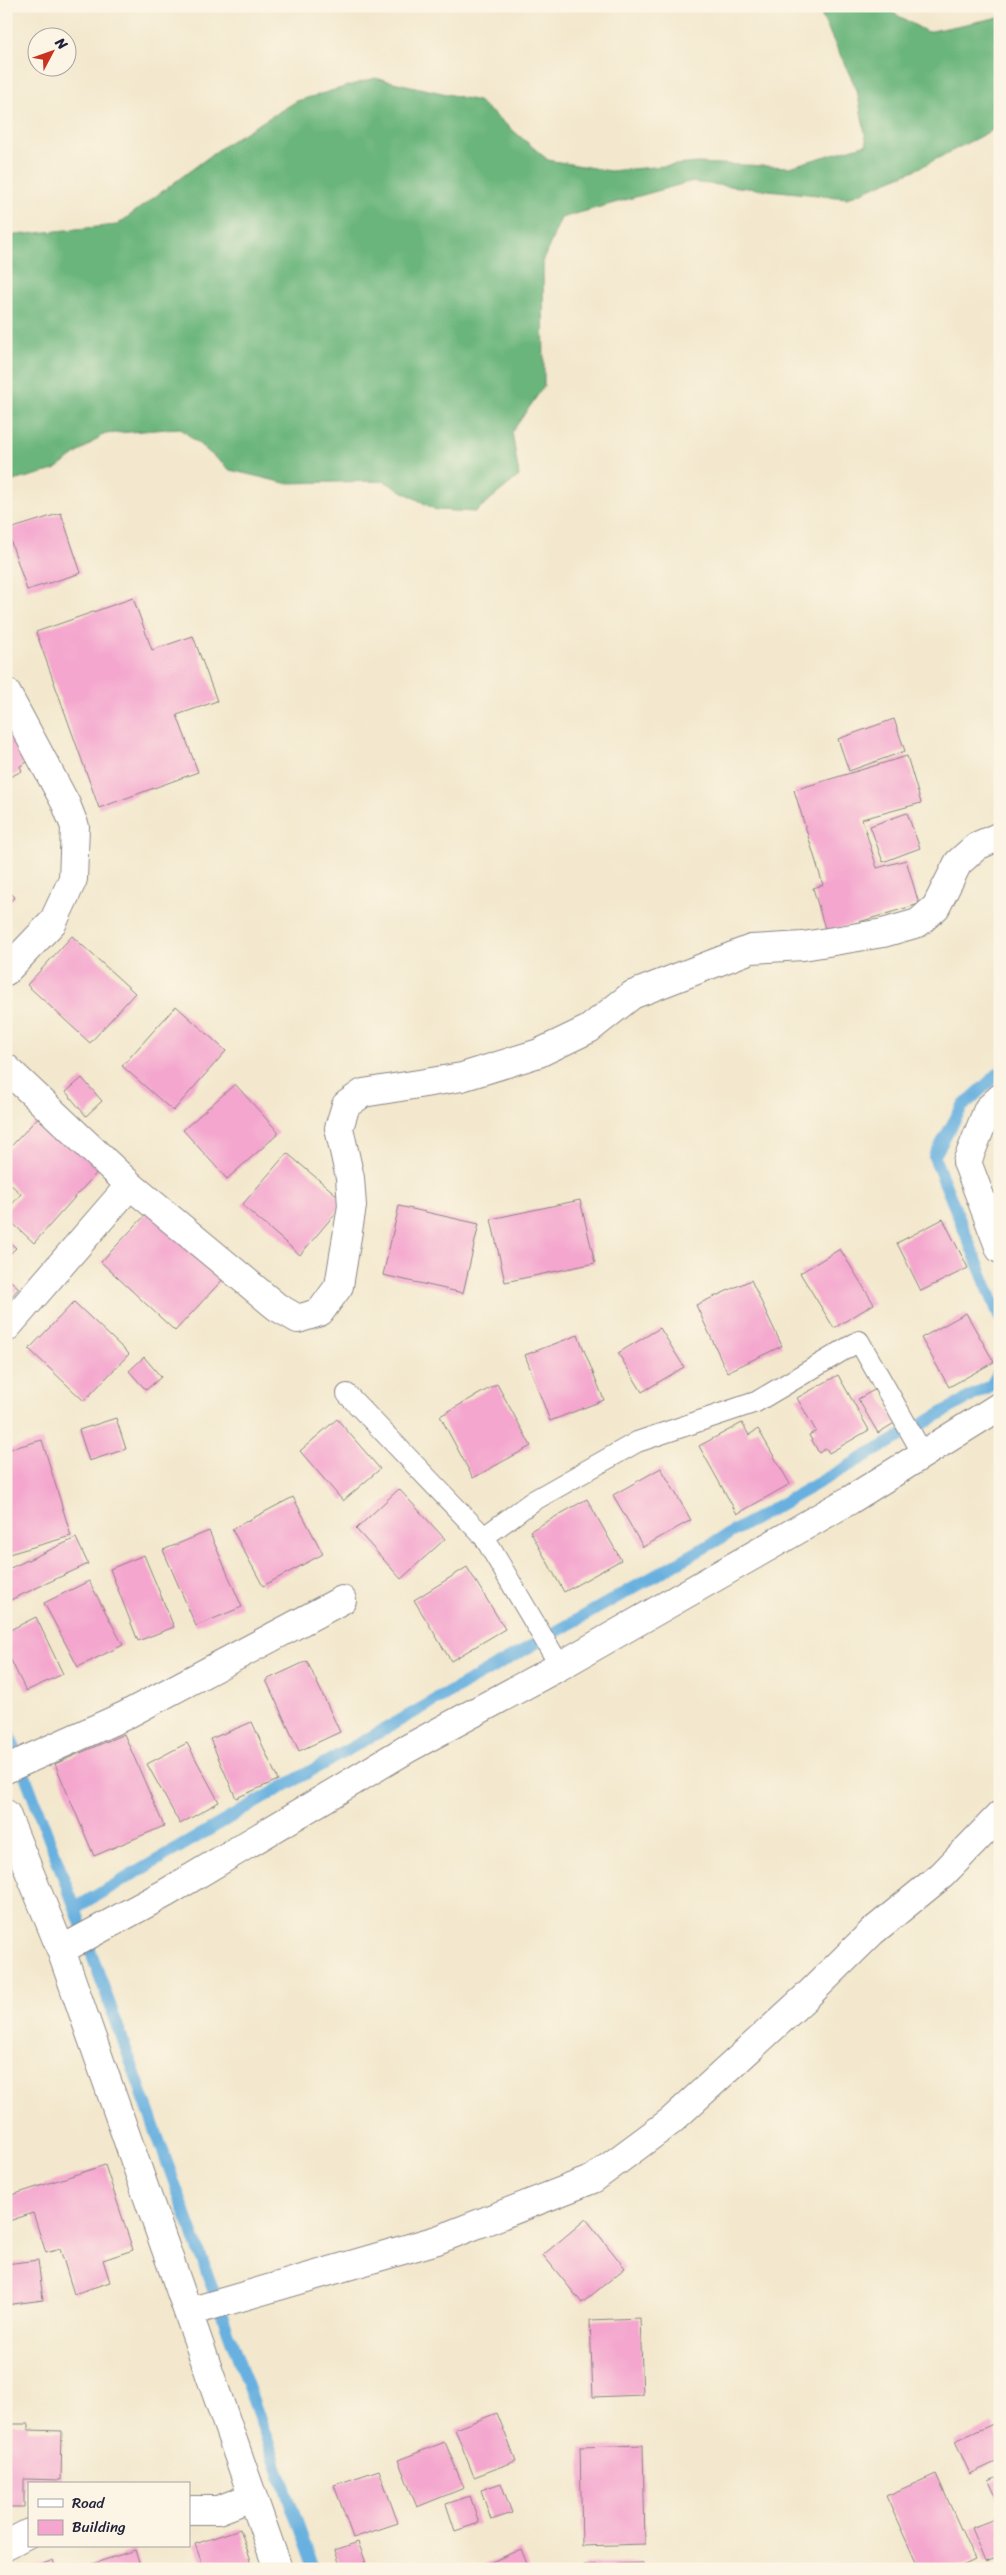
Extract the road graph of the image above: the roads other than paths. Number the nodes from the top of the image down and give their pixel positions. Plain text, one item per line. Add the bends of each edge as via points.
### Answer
1 (6, 692) edge
2 (1000, 836) edge
3 (6, 971) edge
4 (6, 1068) edge
5 (1000, 1098) edge
6 (130, 1185) junction
7 (1000, 1249) edge
8 (6, 1328) edge
9 (347, 1394) dead end
10 (1000, 1406) edge
11 (924, 1454) junction
12 (484, 1537) junction
13 (342, 1600) dead end
14 (560, 1666) junction
15 (6, 1769) edge
16 (6, 1814) edge
17 (1000, 1815) edge
18 (61, 1950) junction
19 (189, 2312) junction
20 (252, 2497) junction
21 (190, 2510) edge
22 (28, 2534) edge
23 (6, 2545) edge
24 (278, 2569) edge

1 - 3 street via 75,827 73,879 53,922
2 - 6 street via 977,846 958,863 936,907 918,923 883,933 803,946 751,949 632,995 590,1029 539,1053 462,1076 363,1093 346,1105 339,1128 350,1178 352,1206 339,1286 320,1312 298,1319 277,1307
4 - 6 street
5 - 7 street via 988,1109 968,1162
6 - 8 street
9 - 12 lane
10 - 11 street
11 - 12 lane via 859,1341 756,1402 637,1442 534,1502
11 - 14 street via 850,1500
12 - 14 lane
13 - 15 street via 124,1716
14 - 18 street via 407,1749 166,1893
16 - 18 street
17 - 19 street via 942,1874 872,1932 671,2121 593,2179 437,2240
18 - 19 street
19 - 20 street
20 - 21 street via 218,2510
20 - 24 street
22 - 23 street

